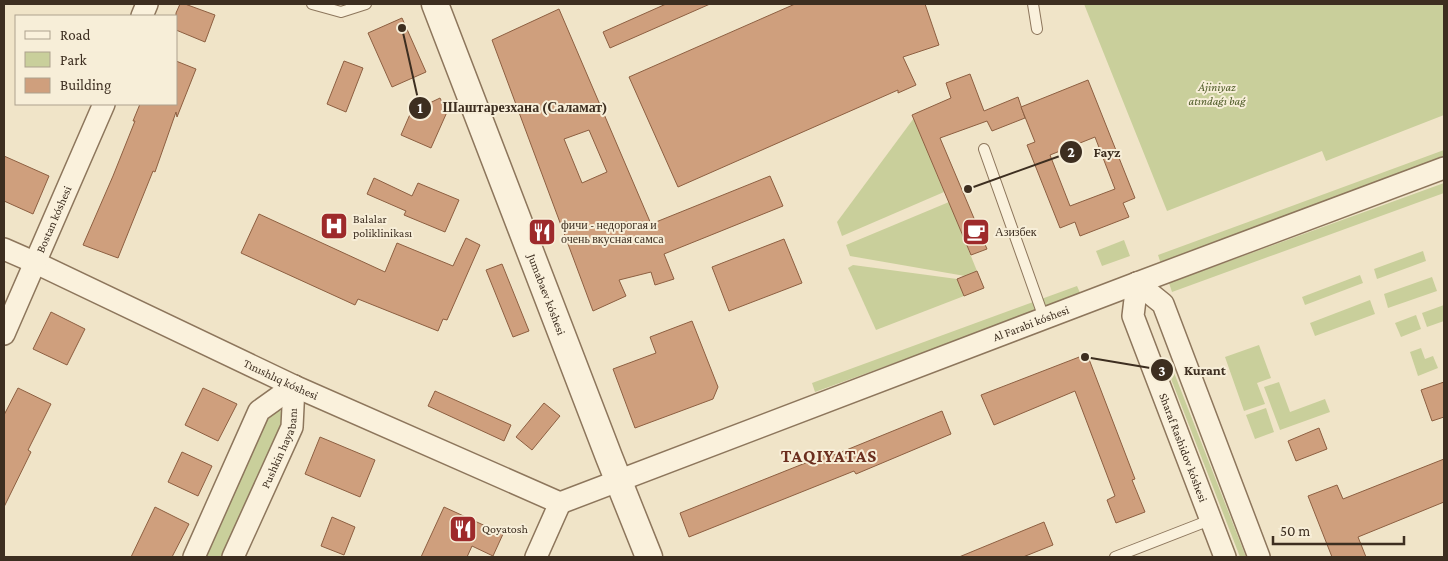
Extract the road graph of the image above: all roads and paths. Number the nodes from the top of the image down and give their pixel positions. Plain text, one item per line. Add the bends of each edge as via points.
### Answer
1 (312, 4) edge
2 (366, 4) edge
3 (435, 4) edge
4 (1034, 4) edge
5 (1036, 29) dead end
6 (104, 105) edge
7 (984, 149) dead end
8 (1444, 168) edge
9 (4, 249) edge
10 (36, 262) junction
11 (1137, 283) junction
12 (1044, 318) junction
13 (4, 334) edge
14 (294, 386) junction
15 (619, 480) junction
16 (560, 503) junction
17 (1210, 520) junction
18 (194, 557) edge
19 (234, 557) edge
20 (536, 557) edge
21 (649, 557) edge
22 (1115, 557) edge
23 (1225, 557) edge
24 (1259, 557) edge

1 - 2 lane via 341,12
3 - 15 street, Jumabaev kóshesi
4 - 5 lane
6 - 10 street, Bostan kóshesi
7 - 12 lane
8 - 11 street, Al Farabi kóshesi
9 - 10 street, Tınıshlıq kóshesi
10 - 13 street, Bostan kóshesi
10 - 14 street, Tınıshlıq kóshesi
11 - 12 street, Al Farabi kóshesi
11 - 17 street, Sharaf Rashidov kóshesi via 1133,316
11 - 24 street via 1163,304
12 - 15 street, Al Farabi kóshesi
14 - 16 street, Tınıshlıq kóshesi
14 - 18 street, Pushkin hayabanı via 259,411
14 - 19 street, Pushkin hayabanı via 292,427
15 - 16 street, Al Farabi kóshesi
15 - 21 street, Jumabaev kóshesi
16 - 20 street
17 - 22 lane
17 - 23 street, Sharaf Rashidov kóshesi

